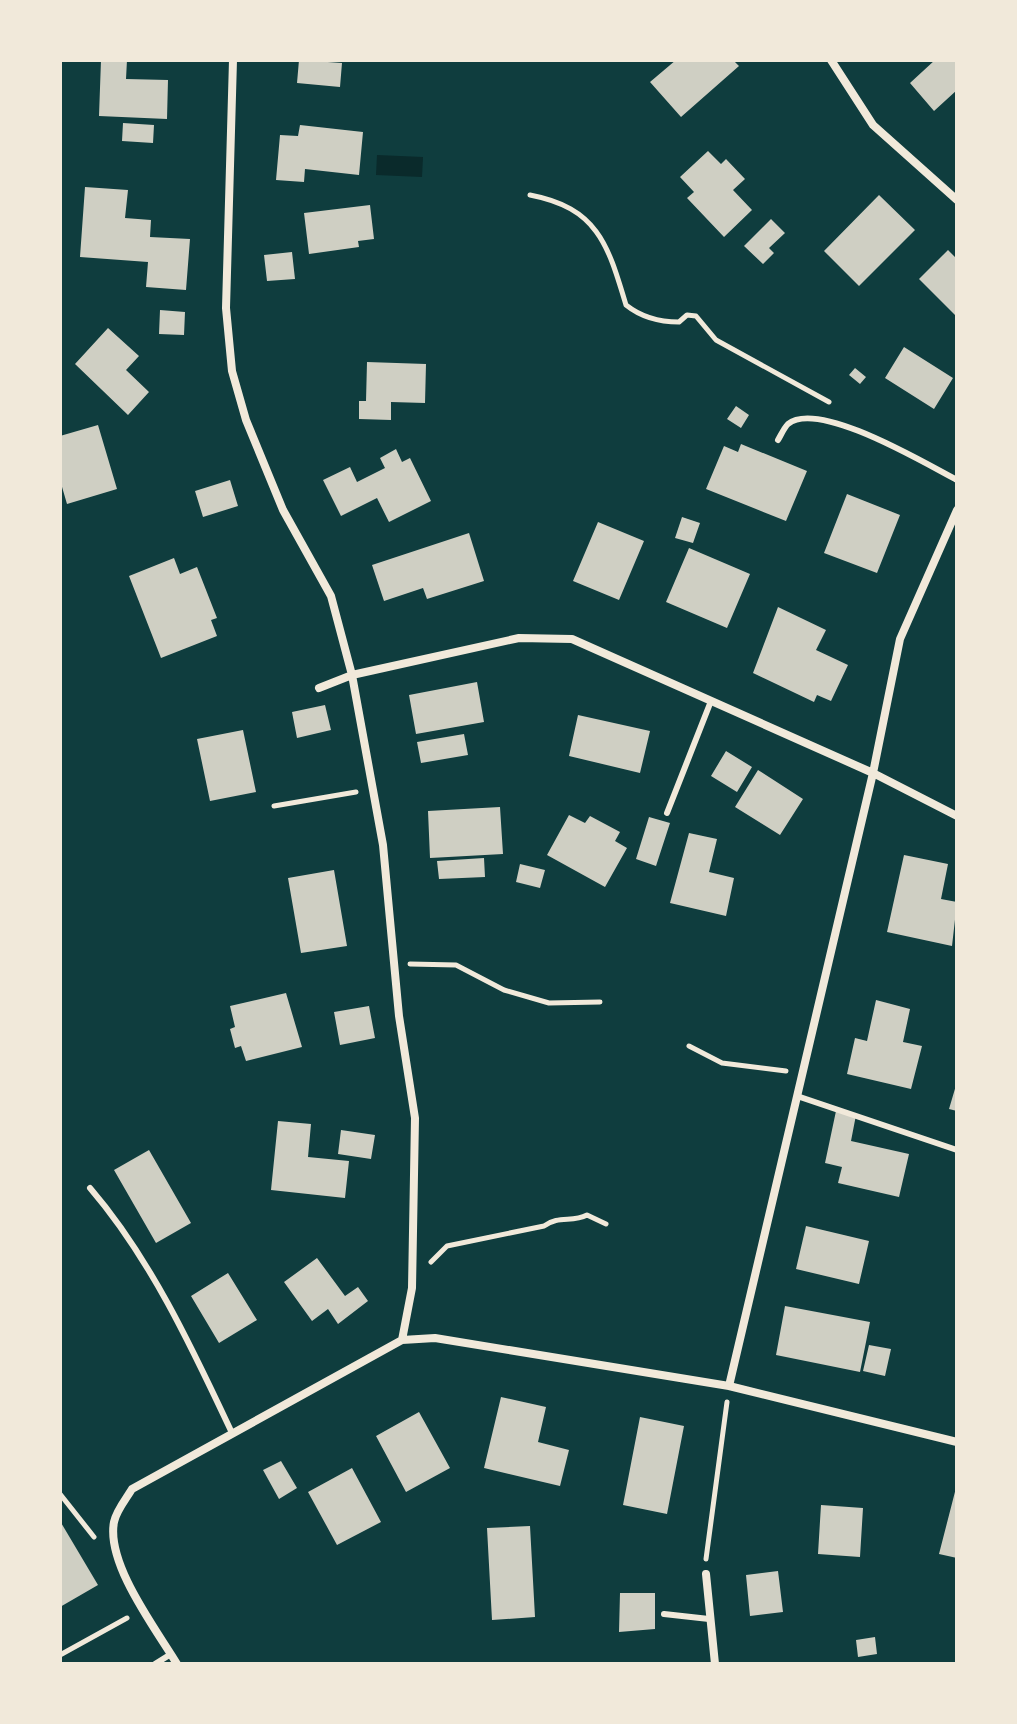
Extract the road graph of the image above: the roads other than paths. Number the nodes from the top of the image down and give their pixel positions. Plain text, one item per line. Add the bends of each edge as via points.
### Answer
1 (233, 60) edge
2 (831, 60) edge
3 (957, 200) edge
4 (778, 440) dead end
5 (957, 480) edge
6 (957, 510) edge
7 (352, 675) junction
8 (319, 688) dead end
9 (711, 701) junction
10 (873, 773) junction
11 (667, 813) dead end
12 (957, 816) edge
13 (797, 1096) junction
14 (957, 1150) edge
15 (90, 1188) dead end
16 (402, 1340) junction
17 (729, 1386) junction
18 (232, 1433) junction
19 (957, 1442) edge
20 (706, 1574) road end
21 (664, 1614) dead end
22 (709, 1619) junction
23 (171, 1654) junction
24 (155, 1664) edge
25 (177, 1664) edge
26 (715, 1664) edge

1 - 7 street via 226,308 232,371 283,510 331,596
2 - 3 street via 873,125
4 - 5 lane via 789,423 803,418 841,423
6 - 10 street via 900,639
7 - 8 street
7 - 9 street via 519,638 572,639
7 - 16 street via 383,845 399,1016 415,1118 412,1282
9 - 10 street
9 - 11 lane
10 - 12 street
10 - 13 street
13 - 14 lane
13 - 17 street
15 - 18 lane via 119,1221
16 - 17 street via 435,1338
16 - 18 street
17 - 19 street
18 - 23 street via 132,1489 114,1521 114,1552
20 - 22 street
21 - 22 lane
22 - 26 street
23 - 24 lane
23 - 25 street

